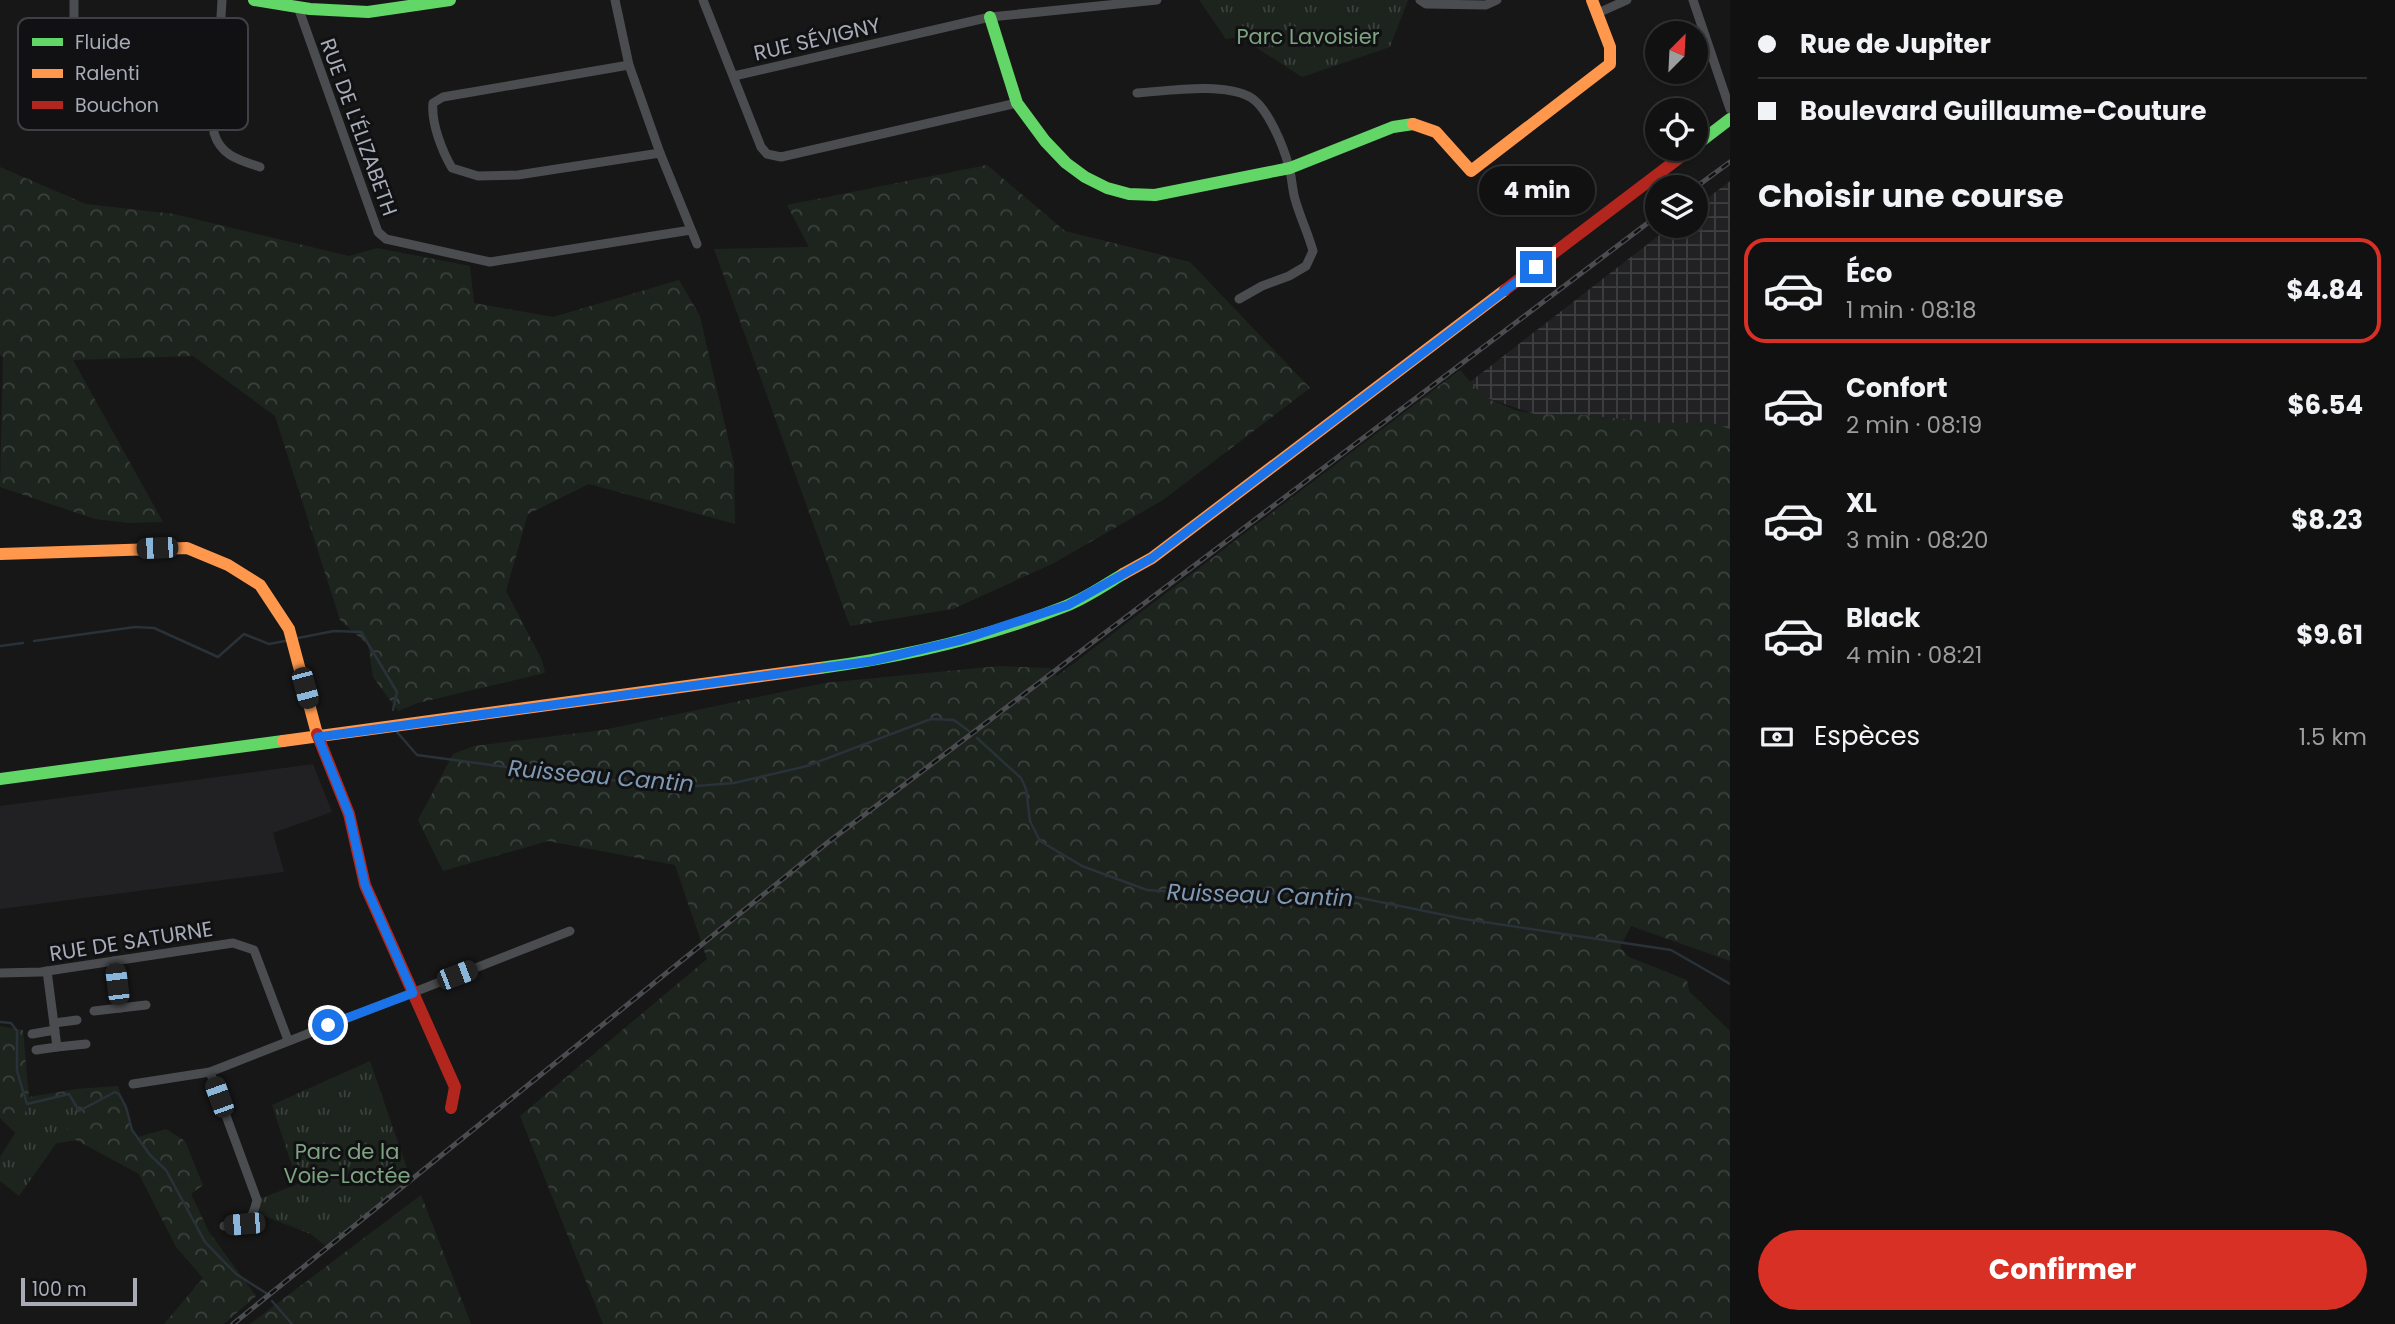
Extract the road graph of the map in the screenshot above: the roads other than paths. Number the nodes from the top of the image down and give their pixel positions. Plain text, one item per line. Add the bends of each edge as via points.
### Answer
1 (74, 0) edge
2 (222, 0) edge
3 (254, 0) edge
4 (450, 0) edge
5 (615, 0) edge
6 (703, 0) edge
7 (1157, 0) edge
8 (1420, 0) edge
9 (1497, 0) edge
10 (1592, 0) edge
11 (1628, 0) edge
12 (1693, 0) edge
13 (298, 8) junction
14 (1598, 13) junction
15 (990, 17) junction
16 (74, 18) edge
17 (221, 18) edge
18 (629, 65) junction
19 (734, 76) junction
20 (1136, 93) dead end
21 (1017, 103) junction
22 (1730, 109) edge
23 (1730, 119) edge
24 (214, 130) edge
25 (1708, 136) edge
26 (660, 153) junction
27 (1675, 161) edge
28 (260, 167) dead end
29 (1290, 168) junction
30 (691, 230) junction
31 (697, 244) dead end
32 (1239, 299) dead end
33 (0, 554) edge
34 (318, 737) junction
35 (0, 779) edge
36 (570, 932) dead end
37 (114, 961) junction
38 (44, 972) junction
39 (0, 974) edge
40 (413, 993) junction
41 (146, 1005) dead end
42 (120, 1008) junction
43 (94, 1011) dead end
44 (77, 1020) dead end
45 (55, 1026) junction
46 (32, 1034) dead end
47 (288, 1040) junction
48 (86, 1044) dead end
49 (57, 1047) junction
50 (36, 1050) dead end
51 (210, 1072) junction
52 (134, 1084) dead end
53 (451, 1108) dead end
54 (224, 1226) dead end

1 - 16 street
2 - 17 street
3 - 13 main road
4 - 13 main road via 368,12
5 - 18 street
6 - 19 street
7 - 15 street, RUE SÉVIGNY
8 - 9 street via 1426,4 1486,5
10 - 14 main road
11 - 14 street
12 - 22 street
13 - 30 street, RUE DE L'ÉLIZABETH via 378,232 386,239 490,262
14 - 29 main road via 1610,47 1610,64 1471,172 1436,132 1412,124 1393,127
15 - 19 street, RUE SÉVIGNY
15 - 21 main road
18 - 26 street
18 - 26 street via 443,97 433,103 432,111 445,156 452,168 478,176 518,175
19 - 21 street via 761,147 767,154 781,157
20 - 29 street via 1216,89 1250,97 1277,135
21 - 29 main road via 1066,163 1107,188 1129,194 1155,195
23 - 25 main road
24 - 28 street via 218,146
26 - 30 street
27 - 34 main road via 1152,558 1068,605 961,640 872,661
29 - 32 street via 1313,251 1306,266
30 - 31 street
33 - 34 main road via 187,548 228,565 260,585 289,629
34 - 35 main road
34 - 40 main road via 349,814 365,885
36 - 40 street
37 - 38 street, RUE DE SATURNE
37 - 42 street
37 - 47 street, RUE DE SATURNE via 233,943 254,950
38 - 39 street, RUE DE SATURNE
38 - 45 street
40 - 47 street
40 - 53 main road via 455,1087
41 - 42 street
42 - 43 street
44 - 45 street
45 - 46 street
45 - 49 street
47 - 51 street
48 - 49 street
49 - 50 street
51 - 52 street
51 - 54 street via 257,1200 244,1224

